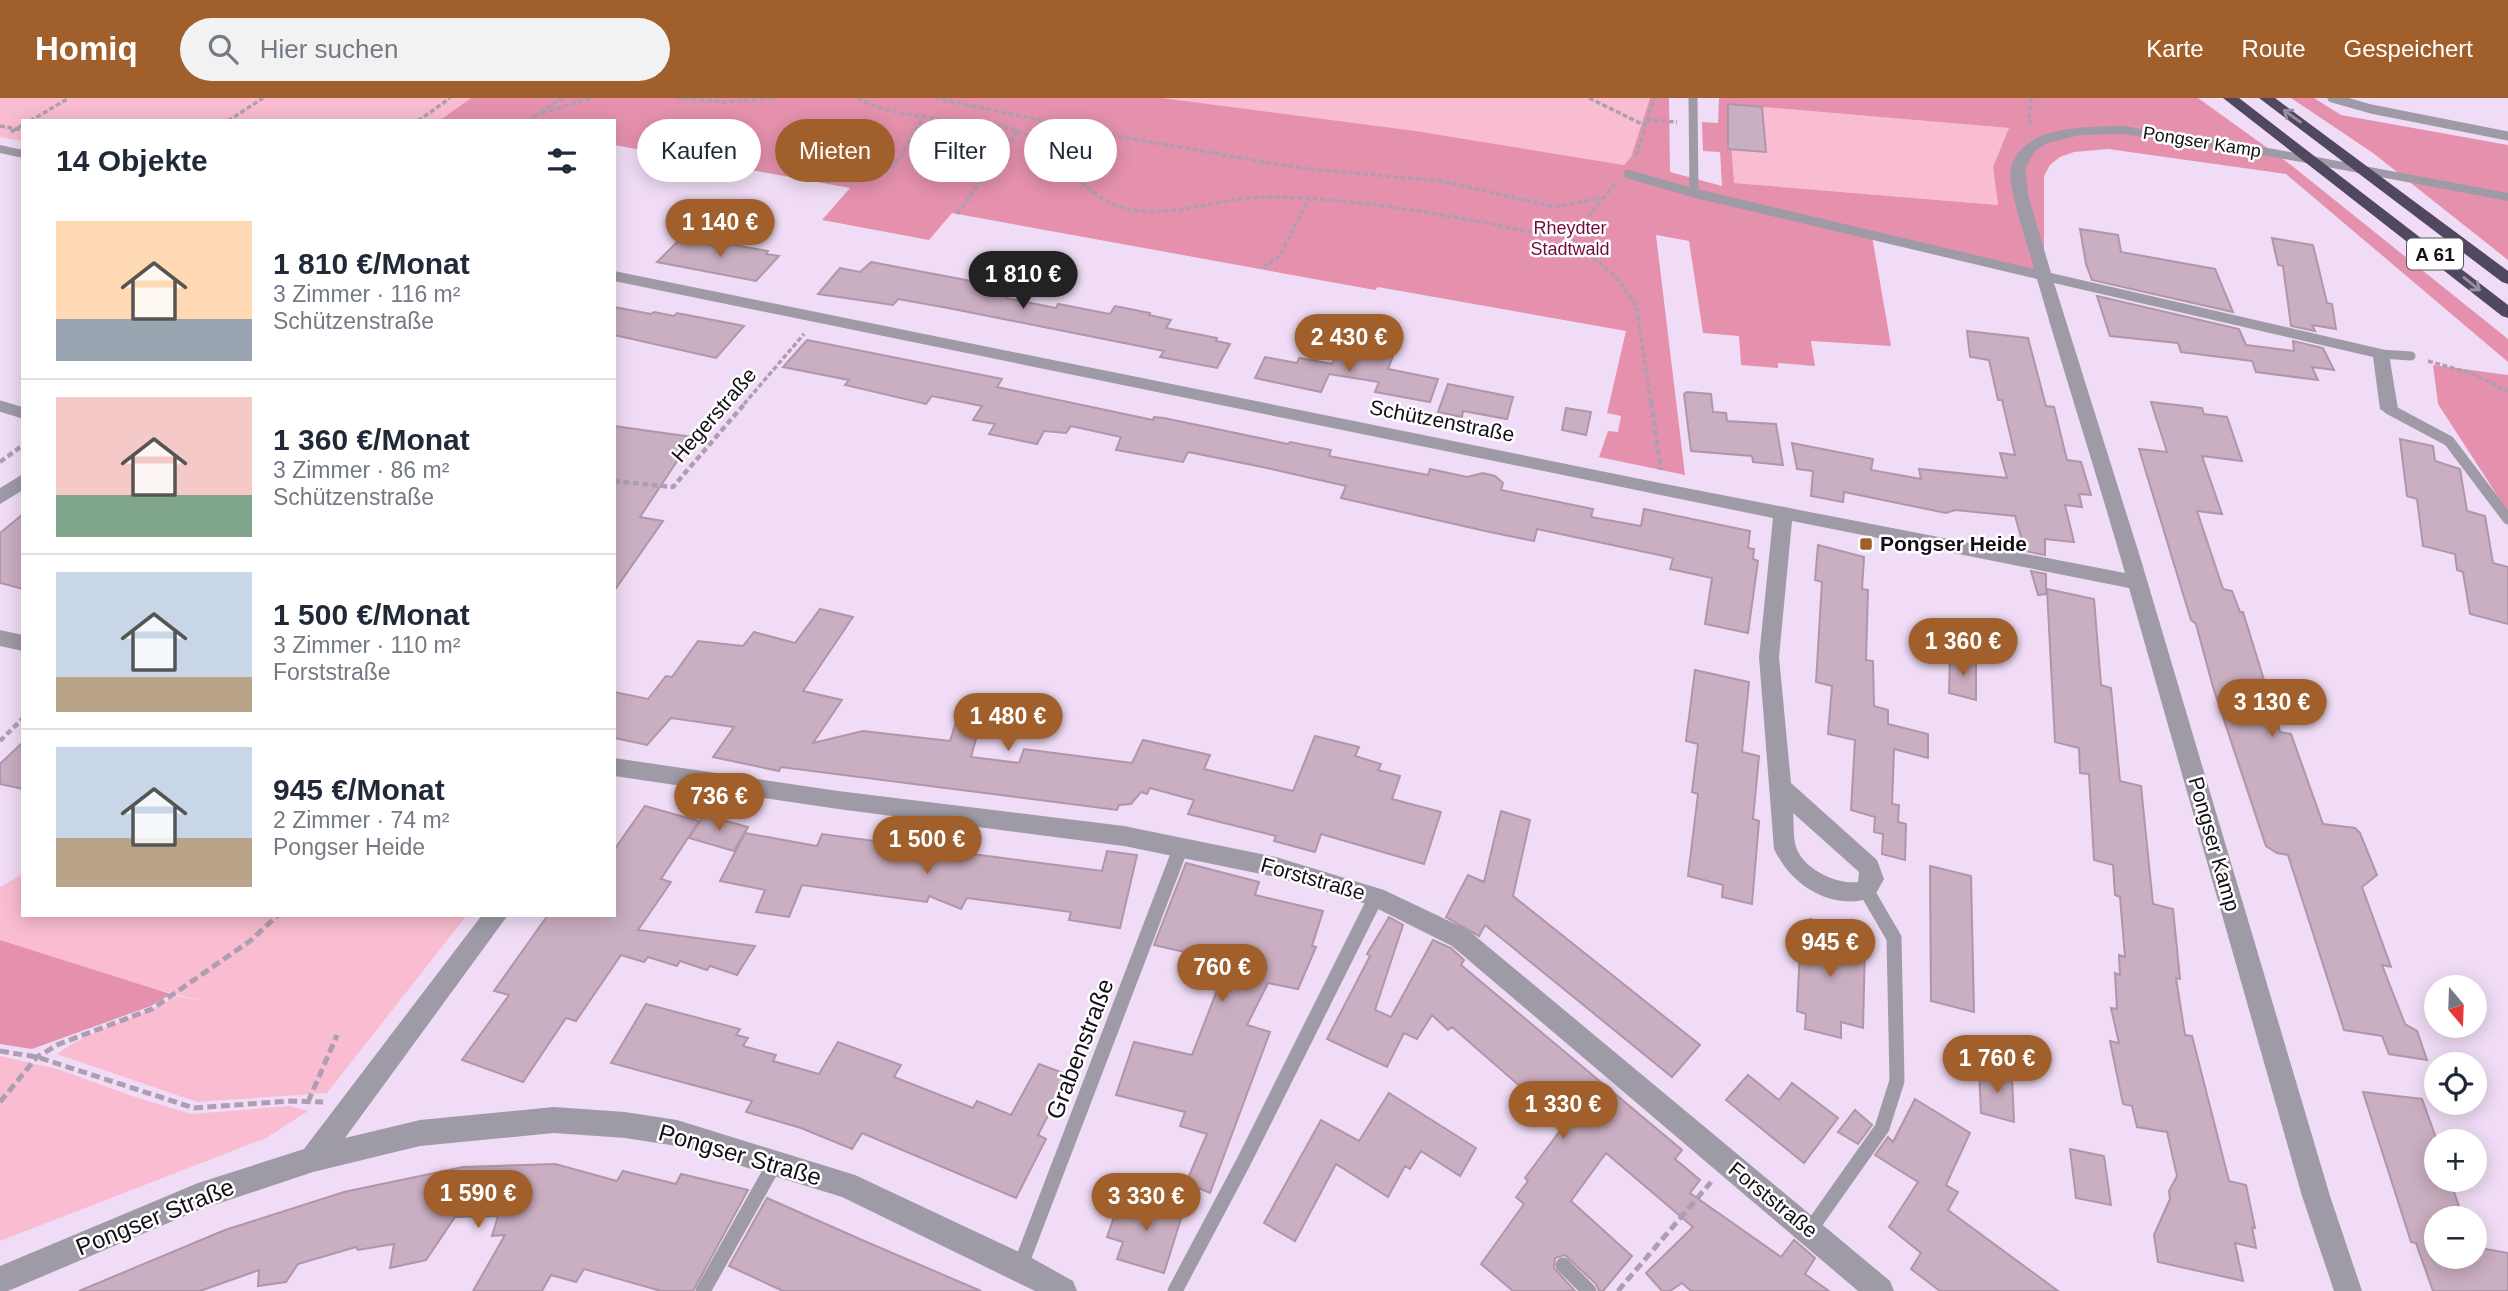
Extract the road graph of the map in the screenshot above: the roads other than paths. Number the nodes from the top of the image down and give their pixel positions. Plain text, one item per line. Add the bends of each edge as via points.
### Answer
1 (1693, 98) edge
2 (2230, 98) edge
3 (2266, 98) edge
4 (2332, 98) edge
5 (2508, 136) edge
6 (0, 149) edge
7 (21, 154) edge
8 (1628, 174) road end
9 (1694, 193) junction
10 (2508, 197) edge
11 (616, 276) edge
12 (2044, 276) junction
13 (2508, 279) edge
14 (2508, 313) edge
15 (2381, 354) junction
16 (2411, 356) road end
17 (0, 406) edge
18 (2389, 410) joint
19 (21, 411) edge
20 (21, 482) edge
21 (0, 498) edge
22 (1783, 512) junction
23 (2508, 519) edge
24 (2137, 582) junction
25 (0, 638) edge
26 (21, 643) edge
27 (616, 767) edge
28 (1780, 787) junction
29 (1181, 847) junction
30 (1866, 890) junction
31 (1376, 897) junction
32 (494, 917) edge
33 (313, 1159) junction
34 (775, 1163) junction
35 (1810, 1230) junction
36 (1563, 1265) dead end
37 (1020, 1267) junction
38 (0, 1280) edge
39 (703, 1291) edge
40 (1063, 1291) edge
41 (1175, 1291) edge
42 (1590, 1291) edge
43 (1880, 1291) edge
44 (2348, 1291) edge

1 - 9 lane
2 -> 14 highway, A 61
13 -> 3 highway, A 61
4 - 5 lane
6 - 7 street
8 - 9 lane
9 - 12 lane
10 - 12 street, Pongser Kamp via 2261,151 2123,130 2080,131 2043,139 2031,147 2018,168
11 - 22 street, Schützenstraße
12 - 15 street
12 - 24 street, Pongser Kamp
15 - 16 lane
15 - 18 street
17 - 19 lane
18 - 23 lane via 2449,441
20 - 21 street
22 - 24 street, Schützenstraße
22 - 28 street via 1769,657
24 - 44 street, Pongser Kamp via 2316,1196
25 - 26 street
27 - 29 street, Forststraße
28 - 30 street via 1868,867 1872,879
28 - 30 street via 1785,849 1793,862 1835,889 1852,894
29 - 31 street, Forststraße via 1276,867
29 - 37 lane, Grabenstraße
30 - 35 lane via 1894,938 1897,1082 1882,1128
31 - 35 street, Forststraße via 1460,938
31 - 41 lane
32 - 33 street
33 - 34 street, Pongser Straße via 420,1133 554,1120 677,1133
33 - 38 street, Pongser Straße via 198,1197
34 - 37 street, Pongser Straße via 845,1185
34 - 39 lane
35 - 43 street, Forststraße
36 - 42 lane
37 - 40 street, Pongser Straße

